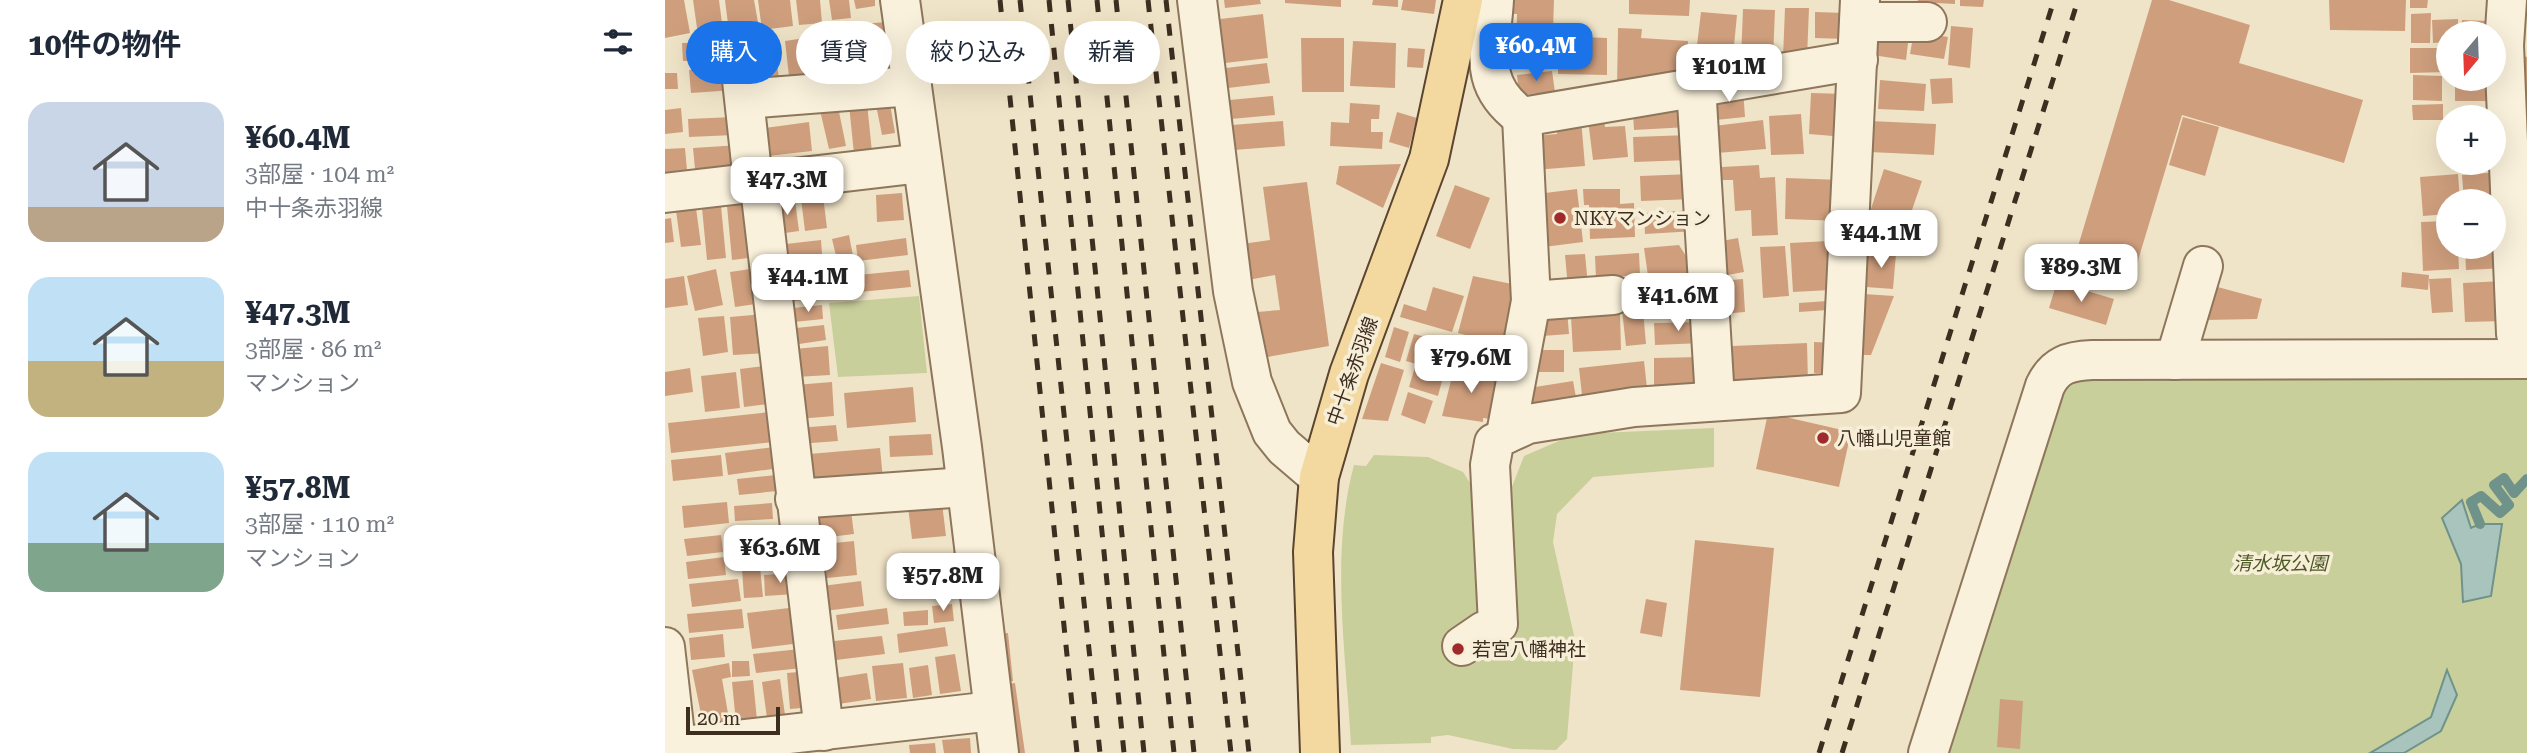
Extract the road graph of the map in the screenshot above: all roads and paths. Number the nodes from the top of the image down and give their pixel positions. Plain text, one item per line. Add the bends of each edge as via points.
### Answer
1 (900, 0) edge
2 (1197, 0) edge
3 (1464, 0) edge
4 (1494, 0) edge
5 (2507, 0) edge
6 (1860, 11) edge
7 (1927, 22) dead end
8 (2515, 45) edge
9 (1857, 60) junction
10 (743, 84) edge
11 (1696, 85) junction
12 (912, 86) junction
13 (745, 99) junction
14 (1522, 117) junction
15 (922, 163) junction
16 (756, 180) junction
17 (665, 193) edge
18 (2203, 266) dead end
19 (1613, 295) dead end
20 (1531, 301) junction
21 (2394, 337) dead end
22 (2523, 342) edge
23 (2175, 360) junction
24 (1714, 383) dead end
25 (1500, 439) junction
26 (1319, 477) junction
27 (967, 487) junction
28 (795, 499) junction
29 (1481, 634) dead end
30 (665, 647) edge
31 (993, 711) junction
32 (837, 738) edge
33 (673, 749) edge
34 (999, 753) edge
35 (1320, 753) edge
36 (1928, 753) edge

1 - 12 street
2 - 26 street via 1233,291 1252,382 1272,432
3 - 26 main road, 中十条赤羽線 via 1429,159 1349,374
4 - 14 street via 1489,78 1502,102
5 - 8 street
6 - 7 street
6 - 9 street
8 - 22 street
9 - 11 street
9 - 25 street via 1840,393 1635,407 1528,424
10 - 13 street
11 - 14 street
11 - 24 street
12 - 13 street
12 - 15 street
13 - 16 street
14 - 20 street
15 - 16 street
15 - 27 street
16 - 17 street
16 - 28 street
18 - 23 street
19 - 20 street
20 - 25 street
21 - 22 street
22 - 23 street
23 - 36 street via 2076,361 2051,373
25 - 29 street via 1490,465
26 - 35 main road, 中十条赤羽線 via 1313,552
27 - 28 street
27 - 31 street
28 - 32 street
30 - 33 street
31 - 32 street
31 - 34 street
32 - 33 street

